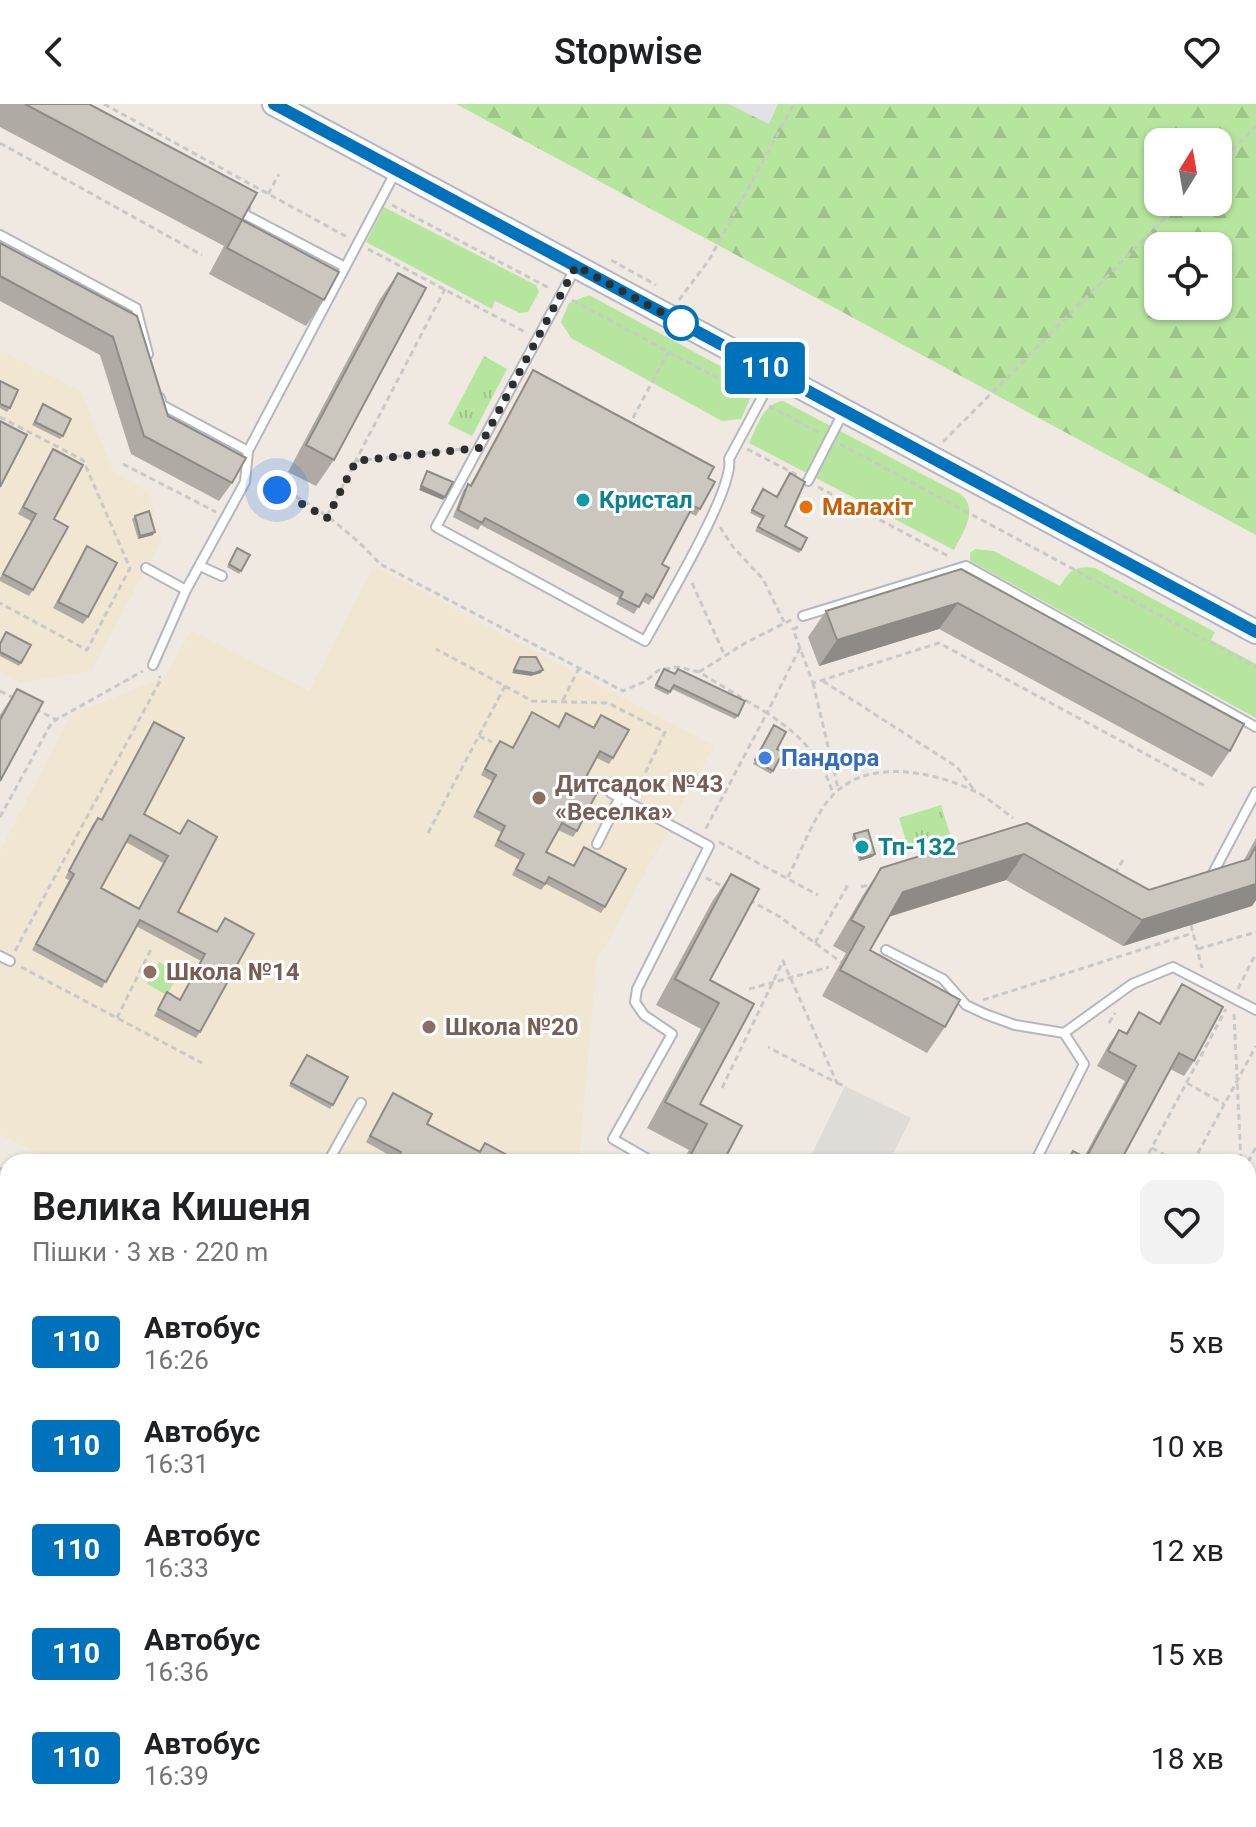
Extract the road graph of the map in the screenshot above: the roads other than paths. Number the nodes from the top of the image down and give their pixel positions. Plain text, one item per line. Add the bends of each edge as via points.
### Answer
1 (274, 104) edge
2 (396, 170) junction
3 (245, 193) edge
4 (0, 235) edge
5 (576, 266) junction
6 (345, 267) junction
7 (151, 363) edge
8 (775, 374) junction
9 (158, 391) edge
10 (844, 410) junction
11 (248, 451) junction
12 (808, 481) edge
13 (200, 566) junction
14 (146, 568) dead end
15 (222, 576) dead end
16 (186, 590) junction
17 (805, 620) road end
18 (1256, 632) edge
19 (153, 665) road end
20 (1256, 727) edge
21 (1256, 792) edge
22 (611, 793) dead end
23 (619, 799) junction
24 (597, 844) dead end
25 (1203, 878) edge
26 (886, 950) edge
27 (0, 956) edge
28 (10, 961) road end
29 (1256, 1010) edge
30 (1064, 1033) junction
31 (361, 1103) dead end
32 (332, 1154) edge
33 (639, 1154) edge
34 (1039, 1154) edge

1 - 2 main road
2 - 5 main road
2 - 6 lane
3 - 6 lane via 244,214
4 - 7 lane via 136,308
5 - 8 main road
5 - 8 lane via 436,527 645,641 713,511 731,469 729,459
6 - 11 lane
8 - 10 main road
9 - 11 lane via 162,405
10 - 12 lane
10 - 18 main road
11 - 13 lane via 245,482
13 - 15 lane
13 - 16 lane
14 - 16 lane
16 - 19 lane
17 - 20 lane via 966,566
21 - 25 lane via 1216,874
22 - 23 lane
23 - 24 lane
23 - 33 lane via 709,846 637,989 635,1002 644,1015 672,1034 613,1139
26 - 30 lane via 943,979 966,1005 1015,1025
27 - 28 lane
29 - 30 lane via 1235,994 1173,967 1132,984
30 - 34 lane via 1084,1064
31 - 32 lane

